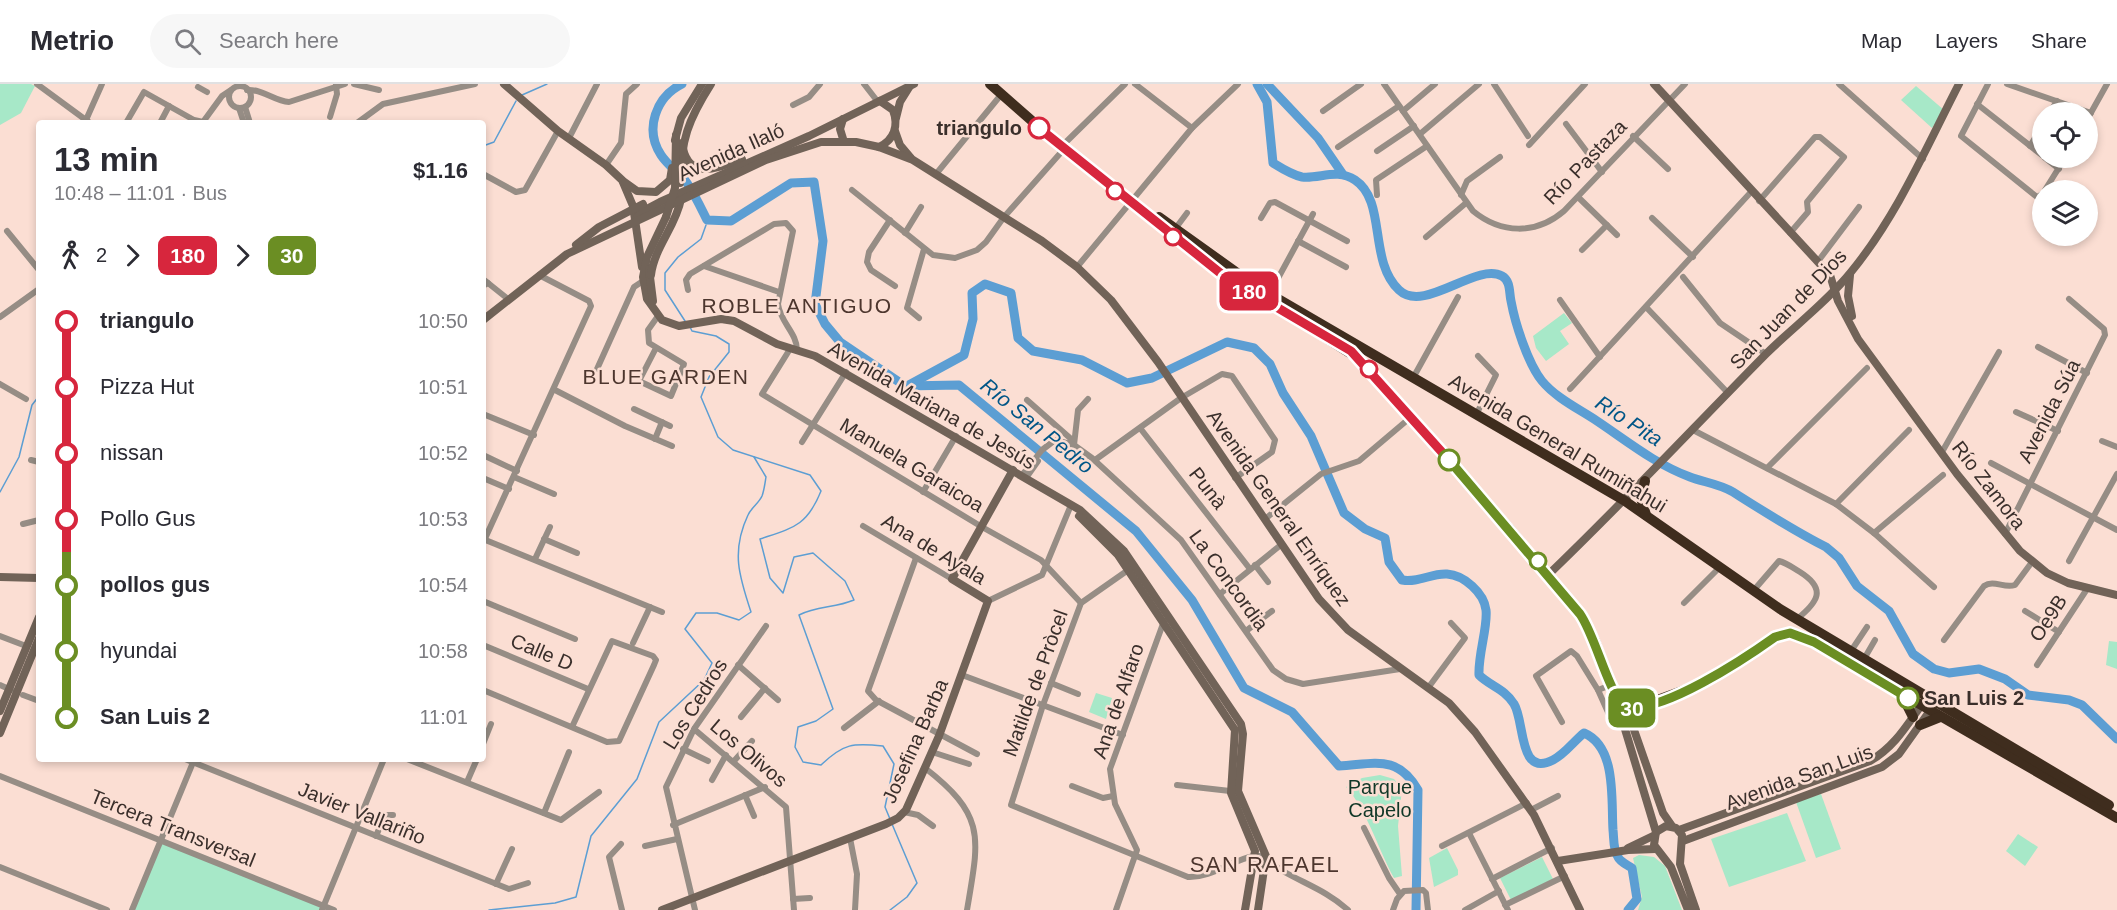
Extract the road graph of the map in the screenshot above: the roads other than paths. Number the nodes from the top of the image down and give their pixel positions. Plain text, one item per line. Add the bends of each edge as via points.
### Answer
1 (37, 84) edge
2 (102, 84) edge
3 (345, 84) edge
4 (354, 84) edge
5 (475, 84) edge
6 (504, 84) edge
7 (597, 84) edge
8 (637, 84) edge
9 (702, 84) edge
10 (711, 84) edge
11 (820, 84) edge
12 (864, 84) edge
13 (990, 84) edge
14 (998, 84) edge
15 (1125, 84) edge
16 (1135, 84) edge
17 (1238, 84) edge
18 (1361, 84) edge
19 (1384, 84) edge
20 (1435, 84) edge
21 (1479, 84) edge
22 (1494, 84) edge
23 (1585, 84) edge
24 (1654, 84) edge
25 (1685, 84) edge
26 (1839, 84) edge
27 (1958, 84) edge
28 (1988, 84) edge
29 (2007, 84) edge
30 (2107, 84) edge
31 (336, 85) edge
32 (912, 85) edge
33 (198, 87) dead end
34 (235, 87) edge
35 (206, 89) edge
36 (247, 90) junction
37 (379, 90) dead end
38 (222, 96) junction
39 (1000, 96) junction
40 (230, 98) junction
41 (1668, 100) junction
42 (879, 101) junction
43 (2057, 101) edge
44 (2097, 102) edge
45 (1977, 104) junction
46 (793, 105) dead end
47 (169, 106) junction
48 (242, 108) junction
49 (1401, 108) junction
50 (1323, 111) dead end
51 (330, 117) dead end
52 (896, 118) junction
53 (843, 119) junction
54 (85, 120) edge
55 (89, 120) edge
56 (128, 120) edge
57 (162, 120) edge
58 (192, 120) edge
59 (200, 120) edge
60 (244, 120) edge
61 (248, 120) edge
62 (361, 120) edge
63 (1566, 124) dead end
64 (1414, 126) junction
65 (1192, 128) junction
66 (558, 131) junction
67 (896, 131) junction
68 (1419, 134) junction
69 (676, 135) junction
70 (1528, 136) dead end
71 (1633, 136) junction
72 (569, 138) junction
73 (795, 141) junction
74 (844, 142) junction
75 (682, 143) junction
76 (2032, 143) edge
77 (1529, 145) dead end
78 (1065, 146) junction
79 (1427, 146) junction
80 (2030, 146) joint
81 (879, 147) junction
82 (1338, 147) dead end
83 (1377, 151) dead end
84 (1500, 157) dead end
85 (913, 160) junction
86 (1923, 160) junction
87 (606, 165) junction
88 (2059, 168) edge
89 (1668, 170) dead end
90 (1602, 172) junction
91 (936, 174) junction
92 (486, 176) edge
93 (676, 177) junction
94 (622, 180) junction
95 (2051, 180) edge
96 (706, 184) junction
97 (852, 190) dead end
98 (1751, 192) junction
99 (2032, 193) edge
100 (1377, 195) dead end
101 (1461, 195) junction
102 (683, 196) junction
103 (1578, 198) junction
104 (1133, 201) junction
105 (1759, 201) junction
106 (1466, 203) junction
107 (921, 207) dead end
108 (1859, 207) dead end
109 (1187, 213) dead end
110 (1313, 214) dead end
111 (1004, 216) junction
112 (1261, 218) dead end
113 (1652, 218) dead end
114 (635, 220) junction
115 (890, 220) junction
116 (1309, 221) junction
117 (1606, 225) junction
118 (1175, 229) junction
119 (8, 231) dead end
120 (1790, 232) junction
121 (905, 233) junction
122 (1617, 235) dead end
123 (1426, 237) dead end
124 (1298, 241) junction
125 (1347, 241) dead end
126 (924, 249) junction
127 (1582, 250) dead end
128 (567, 254) junction
129 (1693, 257) junction
130 (1815, 257) junction
131 (649, 258) junction
132 (36, 266) edge
133 (704, 266) junction
134 (1077, 267) junction
135 (1346, 267) dead end
136 (1851, 272) junction
137 (538, 275) junction
138 (643, 277) junction
139 (1683, 277) dead end
140 (486, 284) edge
141 (895, 286) dead end
142 (688, 290) dead end
143 (1834, 290) junction
144 (36, 291) edge
145 (779, 292) junction
146 (1270, 293) junction
147 (1458, 297) dead end
148 (2069, 298) dead end
149 (508, 299) junction
150 (1560, 300) dead end
151 (1819, 304) junction
152 (1647, 307) junction
153 (657, 312) junction
154 (0, 317) edge
155 (486, 317) edge
156 (919, 318) dead end
157 (1851, 320) junction
158 (2038, 347) dead end
159 (656, 348) junction
160 (794, 350) junction
161 (1999, 352) dead end
162 (1766, 354) junction
163 (1478, 356) dead end
164 (1600, 357) junction
165 (1867, 368) dead end
166 (597, 369) dead end
167 (846, 372) junction
168 (2087, 373) junction
169 (1413, 378) junction
170 (0, 384) edge
171 (555, 390) junction
172 (1570, 390) dead end
173 (1728, 393) junction
174 (1181, 398) junction
175 (26, 399) dead end
176 (1088, 399) dead end
177 (1027, 400) dead end
178 (634, 409) dead end
179 (2016, 412) dead end
180 (486, 415) edge
181 (1476, 415) junction
182 (1411, 417) junction
183 (662, 422) junction
184 (813, 425) junction
185 (670, 426) dead end
186 (1140, 428) junction
187 (1693, 429) junction
188 (1909, 430) dead end
189 (2058, 431) junction
190 (534, 435) junction
191 (956, 436) junction
192 (655, 439) junction
193 (2102, 441) dead end
194 (802, 442) dead end
195 (1073, 444) junction
196 (672, 446) dead end
197 (2117, 447) edge
198 (1942, 452) junction
199 (486, 457) edge
200 (31, 460) dead end
201 (1095, 460) junction
202 (36, 461) edge
203 (1991, 463) dead end
204 (1767, 468) junction
205 (1013, 470) junction
206 (1027, 473) junction
207 (515, 474) junction
208 (2117, 474) edge
209 (1943, 475) dead end
210 (1235, 478) junction
211 (1647, 478) junction
212 (486, 479) edge
213 (2031, 485) junction
214 (508, 489) junction
215 (923, 492) junction
216 (554, 494) dead end
217 (1625, 501) junction
218 (1836, 504) junction
219 (1071, 505) junction
220 (1646, 515) junction
221 (2092, 517) junction
222 (1265, 519) junction
223 (36, 521) edge
224 (23, 524) dead end
225 (863, 526) dead end
226 (550, 527) dead end
227 (982, 527) junction
228 (2117, 530) edge
229 (1874, 533) junction
230 (2005, 534) junction
231 (486, 536) edge
232 (544, 539) junction
233 (486, 541) edge
234 (1282, 544) junction
235 (577, 553) dead end
236 (916, 558) junction
237 (535, 559) junction
238 (2069, 561) dead end
239 (2032, 562) junction
240 (1048, 567) junction
241 (1252, 567) junction
242 (1720, 567) junction
243 (1131, 568) junction
244 (1549, 574) junction
245 (0, 577) edge
246 (36, 578) edge
247 (952, 579) junction
248 (1268, 582) dead end
249 (1934, 587) dead end
250 (2087, 589) junction
251 (1754, 590) junction
252 (1220, 594) junction
253 (2117, 595) edge
254 (988, 601) junction
255 (486, 602) edge
256 (1081, 603) junction
257 (1684, 603) dead end
258 (650, 607) junction
259 (1780, 609) junction
260 (1272, 611) dead end
261 (2025, 611) dead end
262 (662, 612) dead end
263 (1797, 619) junction
264 (1166, 620) junction
265 (1451, 623) dead end
266 (36, 624) edge
267 (766, 626) dead end
268 (1867, 627) dead end
269 (1246, 631) junction
270 (2059, 632) junction
271 (0, 636) edge
272 (1775, 637) junction
273 (575, 639) dead end
274 (1875, 640) dead end
275 (1944, 640) dead end
276 (633, 643) dead end
277 (36, 644) edge
278 (26, 646) junction
279 (486, 646) edge
280 (1851, 651) junction
281 (1864, 659) junction
282 (738, 665) junction
283 (2037, 665) dead end
284 (1400, 669) junction
285 (1531, 669) dead end
286 (962, 675) junction
287 (1536, 676) junction
288 (1051, 683) junction
289 (765, 688) junction
290 (1428, 688) junction
291 (588, 689) junction
292 (12, 690) edge
293 (486, 691) edge
294 (1613, 691) junction
295 (1078, 694) dead end
296 (1599, 694) junction
297 (1901, 694) junction
298 (36, 700) edge
299 (778, 700) dead end
300 (879, 701) junction
301 (1043, 705) junction
302 (1644, 705) junction
303 (1931, 707) junction
304 (0, 711) edge
305 (741, 717) dead end
306 (1611, 719) dead end
307 (1916, 721) junction
308 (1562, 722) dead end
309 (491, 724) dead end
310 (572, 727) junction
311 (844, 728) dead end
312 (694, 729) junction
313 (1239, 729) junction
314 (0, 733) edge
315 (1123, 735) junction
316 (486, 736) edge
317 (939, 736) junction
318 (752, 741) dead end
319 (683, 749) junction
320 (569, 752) dead end
321 (932, 752) junction
322 (977, 754) dead end
323 (726, 755) junction
324 (708, 761) dead end
325 (734, 761) junction
326 (1870, 761) junction
327 (192, 762) edge
328 (198, 762) edge
329 (383, 762) edge
330 (415, 762) edge
331 (476, 762) edge
332 (969, 764) dead end
333 (925, 768) junction
334 (1875, 770) junction
335 (0, 776) edge
336 (712, 780) dead end
337 (467, 782) junction
338 (1177, 785) dead end
339 (1072, 786) dead end
340 (765, 787) junction
341 (1230, 791) junction
342 (599, 792) dead end
343 (745, 795) junction
344 (1113, 796) junction
345 (1558, 796) dead end
346 (1529, 807) junction
347 (2117, 809) edge
348 (904, 812) junction
349 (544, 813) junction
350 (393, 815) dead end
351 (754, 816) dead end
352 (1732, 817) junction
353 (2117, 818) edge
354 (673, 825) junction
355 (933, 826) dead end
356 (356, 828) junction
357 (1364, 828) dead end
358 (1675, 828) junction
359 (1469, 833) junction
360 (1655, 833) junction
361 (376, 836) junction
362 (850, 837) junction
363 (677, 839) junction
364 (161, 840) junction
365 (621, 844) dead end
366 (1682, 844) junction
367 (645, 846) dead end
368 (1442, 846) dead end
369 (1552, 848) junction
370 (512, 849) dead end
371 (1620, 851) junction
372 (1658, 851) junction
373 (1255, 855) junction
374 (1266, 857) junction
375 (1136, 858) junction
376 (790, 859) junction
377 (1558, 861) junction
378 (0, 867) edge
379 (1565, 876) junction
380 (1492, 879) junction
381 (528, 883) dead end
382 (496, 884) junction
383 (1499, 891) junction
384 (1400, 894) junction
385 (692, 898) junction
386 (810, 898) dead end
387 (793, 899) junction
388 (1507, 907) edge
389 (323, 908) edge
390 (107, 910) edge
391 (132, 910) edge
392 (334, 910) edge
393 (622, 910) edge
394 (663, 910) edge
395 (695, 910) edge
396 (794, 910) edge
397 (855, 910) edge
398 (967, 910) edge
399 (1116, 910) edge
400 (1245, 910) edge
401 (1258, 910) edge
402 (1348, 910) edge
403 (1393, 910) edge
404 (1428, 910) edge
405 (1465, 910) edge
406 (1580, 910) edge
407 (1688, 910) edge
408 (1696, 910) edge

1 - 54 street
2 - 55 street
3 - 31 street
4 - 37 street
5 - 62 street via 383,104
6 - 66 street
7 - 72 street
8 - 87 street via 626,94 621,143
9 - 69 street via 685,110
10 - 75 street via 689,121
11 - 46 street via 809,97
12 - 42 street
13 - 39 highway, Avenida General Rumiñahui
14 - 78 highway, Avenida General Rumiñahui
15 - 78 street
16 - 65 street
17 - 65 street
18 - 50 street
19 - 49 street, Río Pastaza
20 - 49 street
21 - 68 street
22 - 70 street
23 - 77 street
24 - 41 street, Río Zamora
25 - 41 street, Río Pastaza
26 - 86 street
27 - 86 street, San Juan de Dios
28 - 45 street
29 - 43 street
30 - 44 street
31 - 36 street via 289,102 259,90
31 - 51 street
32 - 42 street
32 - 52 street via 900,102
33 - 35 street
34 - 36 street
34 - 38 street
34 - 40 street
36 - 48 street via 250,99
38 - 40 street
38 - 59 street via 207,119
39 - 78 highway, Avenida General Rumiñahui
39 - 91 street
40 - 48 street via 232,104
41 - 71 street, Río Pastaza
41 - 98 street, Río Zamora
42 - 52 street via 890,107
42 - 53 street
45 - 80 street
45 - 99 street via 1961,136
47 - 56 street via 144,93
47 - 57 street
47 - 58 street
48 - 60 street
48 - 61 street
49 - 64 street, Río Pastaza
49 - 82 street
52 - 67 street
53 - 73 street, Avenida Ilaló
53 - 74 street via 840,129
63 - 90 street
64 - 68 street, Río Pastaza
64 - 83 street
65 - 104 street
66 - 72 street
66 - 92 street via 525,190 516,192
67 - 81 street
67 - 85 street, Avenida General Enríquez via 900,145
68 - 79 street, Río Pastaza
69 - 93 street, bridge
69 - 94 street, bridge via 672,175 664,188 644,193
71 - 89 street
71 - 90 street, Río Pastaza
72 - 87 street
73 - 75 street via 707,170 686,159
73 - 96 street, Avenida Ilaló
74 - 81 street
74 - 96 street, Avenida Ilaló via 802,147
75 - 131 street, bridge via 678,197
76 - 80 street
78 - 104 highway, Avenida General Rumiñahui
78 - 111 street
79 - 100 street via 1376,180
79 - 101 street, Río Pastaza
81 - 85 street, Avenida General Enríquez
84 - 101 street via 1467,181
85 - 91 street, Avenida General Enríquez
86 - 136 street, San Juan de Dios
87 - 94 street
88 - 95 street
90 - 103 street, Río Pastaza
91 - 111 street, Avenida General Enríquez
93 - 128 street, bridge via 662,195 599,227
93 - 131 street, bridge via 671,205
94 - 114 street via 632,201
96 - 102 street, Avenida Ilaló
97 - 115 street
98 - 105 street, Río Zamora
98 - 129 street
101 - 106 street, Río Pastaza
102 - 114 street, Avenida Ilaló
102 - 153 street via 652,267
103 - 106 street, Río Pastaza via 1548,223 1519,229 1489,222
103 - 117 street
104 - 118 highway, Avenida General Rumiñahui
104 - 134 street
104 - 182 highway, Avenida General Rumiñahui via 1224,276 1351,351
105 - 120 street, Río Zamora
105 - 120 street via 1812,138 1820,137 1844,157 1807,202 1808,212
106 - 123 street
107 - 121 street
108 - 130 street
109 - 118 street
110 - 116 street
111 - 126 street via 986,242 965,256 944,259
111 - 134 street, Avenida General Enríquez
112 - 116 street via 1274,202
113 - 129 street
114 - 128 street, Avenida Ilaló
114 - 138 street
115 - 121 street
115 - 141 street via 869,252 867,262 871,270
116 - 124 street
116 - 125 street
117 - 122 street
117 - 127 street
118 - 146 highway, Avenida General Rumiñahui via 1227,268
119 - 132 street
120 - 130 street, Río Zamora
121 - 126 street
124 - 135 street
124 - 146 street
126 - 156 street via 907,308
128 - 137 street, Avenida Ilaló
129 - 152 street
130 - 136 street via 1834,275
130 - 143 street, Río Zamora via 1830,275
131 - 138 street
131 - 153 street via 649,284
133 - 142 street via 687,278
133 - 145 street
133 - 145 street via 774,224 786,224 793,231
134 - 174 street, Avenida General Enríquez via 1111,300
136 - 143 street, San Juan de Dios
136 - 157 street
137 - 149 street, Avenida Ilaló
137 - 171 street via 591,303
138 - 153 street via 647,299
138 - 166 street via 634,287
139 - 162 street via 1720,323
140 - 149 street
143 - 151 street, San Juan de Dios
143 - 157 street, Río Zamora
144 - 154 street
145 - 160 street via 780,315 797,343
146 - 169 highway, Avenida General Rumiñahui
147 - 169 street
148 - 168 street, Avenida Súa via 2104,329 2105,335
149 - 155 street, Avenida Ilaló
150 - 164 street
151 - 157 street via 1833,304
151 - 162 street, San Juan de Dios
152 - 164 street
152 - 173 street
153 - 159 street via 647,333 649,343
153 - 160 street, Avenida Mariana de Jesús via 675,326 714,320 741,322
157 - 198 street, Río Zamora via 1869,352
158 - 168 street
159 - 159 street via 639,381 671,396 684,364
160 - 167 street, Avenida Mariana de Jesús
160 - 184 street, Manuela Garaicoa via 762,394
161 - 198 street
162 - 173 street, San Juan de Dios
163 - 181 street via 1496,375
164 - 172 street
165 - 204 street
167 - 184 street
167 - 191 street, Avenida Mariana de Jesús
168 - 189 street, Avenida Súa
169 - 181 highway, Avenida General Rumiñahui
170 - 175 street
171 - 190 street
171 - 192 street
173 - 187 street, San Juan de Dios
174 - 186 street
174 - 210 street, Avenida General Enríquez
174 - 210 street via 1222,374 1230,374 1274,436 1272,452
176 - 195 street via 1078,410
177 - 195 street, La Concordia
178 - 183 street
179 - 189 street
180 - 190 street
181 - 217 highway, Avenida General Rumiñahui
182 - 222 street via 1359,461 1321,474
182 - 244 highway
183 - 185 street
183 - 192 street
184 - 194 street
184 - 215 street, Manuela Garaicoa
186 - 201 street
186 - 241 street, Punà
187 - 204 street
187 - 211 street, San Juan de Dios
188 - 218 street
189 - 213 street, Avenida Súa
190 - 207 street
191 - 205 street, Avenida Mariana de Jesús
191 - 215 street
192 - 196 street
193 - 197 street
195 - 201 street, La Concordia
195 - 206 street via 1055,440 1048,444
198 - 230 street, Río Zamora
199 - 207 street
200 - 202 street
201 - 252 street, La Concordia via 1181,540
203 - 213 street
204 - 218 street
205 - 206 street, Avenida Mariana de Jesús
205 - 227 street
206 - 219 street, Avenida Mariana de Jesús
207 - 214 street
207 - 216 street
208 - 221 street
209 - 229 street
210 - 222 street, Avenida General Enríquez
211 - 217 street, San Juan de Dios
211 - 220 highway via 1641,498
212 - 214 street
213 - 221 street
213 - 230 street, Avenida Súa
214 - 231 street
215 - 227 street, Manuela Garaicoa
217 - 220 highway, Avenida General Rumiñahui
217 - 244 street, San Juan de Dios
218 - 229 street
219 - 240 street
219 - 243 street, Avenida Mariana de Jesús
220 - 242 highway, Avenida General Rumiñahui
221 - 228 street
221 - 238 street
222 - 234 street, Avenida General Enríquez
223 - 224 street
225 - 236 street, Ana de Ayala
226 - 232 street
227 - 240 street, Manuela Garaicoa
227 - 247 street
229 - 249 street
230 - 239 street, Río Zamora
232 - 235 street
232 - 237 street
233 - 237 street
234 - 241 street
234 - 284 street, Avenida General Enríquez via 1338,620
236 - 247 street, Ana de Ayala
236 - 300 street via 870,682 869,693
237 - 258 street
239 - 250 street, Río Zamora via 2047,573
239 - 275 street via 2015,585 1984,586
240 - 254 street via 1040,578
240 - 256 street, Manuela Garaicoa
241 - 248 street, Punà
241 - 252 street
242 - 251 highway, Avenida General Rumiñahui
242 - 257 street
243 - 256 street, Matilde de Pròcel
243 - 264 street, Avenida Mariana de Jesús
244 - 294 highway via 1588,626
245 - 246 street
247 - 254 street, Ana de Ayala
250 - 253 street, Río Zamora
250 - 270 street, Oe9B
251 - 259 highway, Avenida General Rumiñahui
251 - 263 street via 1779,561 1815,584 1814,603
252 - 269 street, La Concordia
254 - 286 street, Josefina Barba
255 - 273 street
256 - 288 street, Matilde de Pròcel
258 - 262 street
258 - 276 street
259 - 263 highway, Avenida General Rumiñahui
259 - 272 highway via 1783,626
260 - 269 street
261 - 270 street
263 - 280 highway, Avenida General Rumiñahui
264 - 313 street, Avenida Mariana de Jesús
264 - 315 street, Ana de Alfaro
265 - 290 street via 1465,638
266 - 278 street
267 - 282 street, Los Cedros
268 - 280 street
269 - 284 street, La Concordia via 1273,670 1295,683
270 - 283 street, Oe9B
271 - 278 street
272 - 297 highway, Avenida General Rumiñahui via 1787,633 1803,637
272 - 302 highway via 1712,678
274 - 281 street
277 - 292 street
278 - 292 street
279 - 291 street, Calle D
280 - 281 highway, Avenida General Rumiñahui
281 - 303 highway, Avenida General Rumiñahui
282 - 289 street
282 - 312 street, Los Cedros
284 - 290 street, Avenida General Enríquez
285 - 287 street
286 - 301 street
286 - 317 street, Josefina Barba
287 - 296 street via 1567,652 1573,652
287 - 308 street
288 - 295 street
288 - 301 street, Matilde de Pròcel
289 - 299 street
289 - 305 street
290 - 346 street, Avenida General Enríquez via 1449,703 1475,732
291 - 310 street
291 - 310 street via 612,641 656,660 619,741 607,742
292 - 298 street
292 - 304 street
292 - 314 street
293 - 310 street
294 - 296 street
294 - 302 highway via 1625,706
294 - 360 street
296 - 306 street
297 - 303 highway, Avenida General Rumiñahui
297 - 307 highway
300 - 311 street
300 - 317 street
301 - 315 street
301 - 375 street, Matilde de Pròcel via 1011,801 1013,807
302 - 358 street via 1636,713 1633,727 1663,813
303 - 307 highway
303 - 307 street, Avenida San Luis
303 - 347 highway, Avenida General Rumiñahui
303 - 353 highway, Avenida General Rumiñahui
307 - 326 street, Avenida San Luis via 1885,752
307 - 334 street, Avenida San Luis via 1899,754
309 - 316 street
312 - 319 street, Los Cedros
312 - 323 street, Los Olivos
313 - 341 street
313 - 374 street via 1238,791
315 - 344 street, Ana de Alfaro via 1110,769
317 - 321 street, Josefina Barba
317 - 322 street
318 - 325 street
319 - 324 street
319 - 354 street, Los Cedros via 666,788
320 - 349 street
321 - 332 street
321 - 333 street, Josefina Barba
323 - 325 street, Los Olivos
323 - 336 street
325 - 340 street, Los Olivos
326 - 334 street
326 - 352 street, Avenida San Luis
327 - 364 street
328 - 356 street, Javier Vallariño
329 - 356 street
330 - 337 street
331 - 337 street
333 - 348 street, Josefina Barba
333 - 398 street via 960,798 973,826 975,854
334 - 352 street, Avenida San Luis
335 - 364 street, Tercera Transversal
337 - 349 street
338 - 341 street
339 - 344 street via 1103,798
340 - 343 street
340 - 376 street, Los Olivos via 787,808
341 - 373 street
342 - 349 street via 564,820
343 - 351 street
343 - 354 street
344 - 375 street, Ana de Alfaro via 1137,850
345 - 346 street
346 - 359 street
346 - 369 street, Avenida General Enríquez
348 - 355 street via 918,815
348 - 362 street, Josefina Barba via 886,825
350 - 361 street via 385,815
352 - 358 street, Avenida San Luis
352 - 366 street, Avenida San Luis
354 - 363 street, Los Cedros
356 - 361 street, Javier Vallariño
356 - 389 street
357 - 384 street
358 - 360 street via 1660,828
358 - 366 street
359 - 368 street
359 - 380 street
360 - 371 street
360 - 372 street
361 - 382 street, Javier Vallariño
362 - 376 street, Josefina Barba
362 - 397 street via 857,874
363 - 367 street
363 - 385 street, Los Cedros
364 - 389 street, Tercera Transversal
364 - 391 street
365 - 393 street via 609,857
366 - 372 street via 1672,855
366 - 408 street via 1680,864
369 - 377 street, Avenida General Enríquez
369 - 380 street
370 - 382 street
371 - 372 street
371 - 377 street
372 - 407 street via 1675,875
373 - 374 street
373 - 375 street via 1196,877
373 - 400 street
374 - 401 street
374 - 402 street via 1280,869 1317,886
375 - 399 street
376 - 385 street, Josefina Barba
376 - 387 street, Los Olivos
377 - 379 street, Avenida General Enríquez
378 - 390 street
379 - 388 street
379 - 406 street, Avenida General Enríquez
380 - 383 street
381 - 382 street, Javier Vallariño via 510,889
383 - 388 street
383 - 405 street
384 - 403 street
384 - 404 street via 1423,890
385 - 394 street, Josefina Barba
385 - 395 street, Los Cedros
386 - 387 street
387 - 396 street, Los Olivos
389 - 392 street, Tercera Transversal

